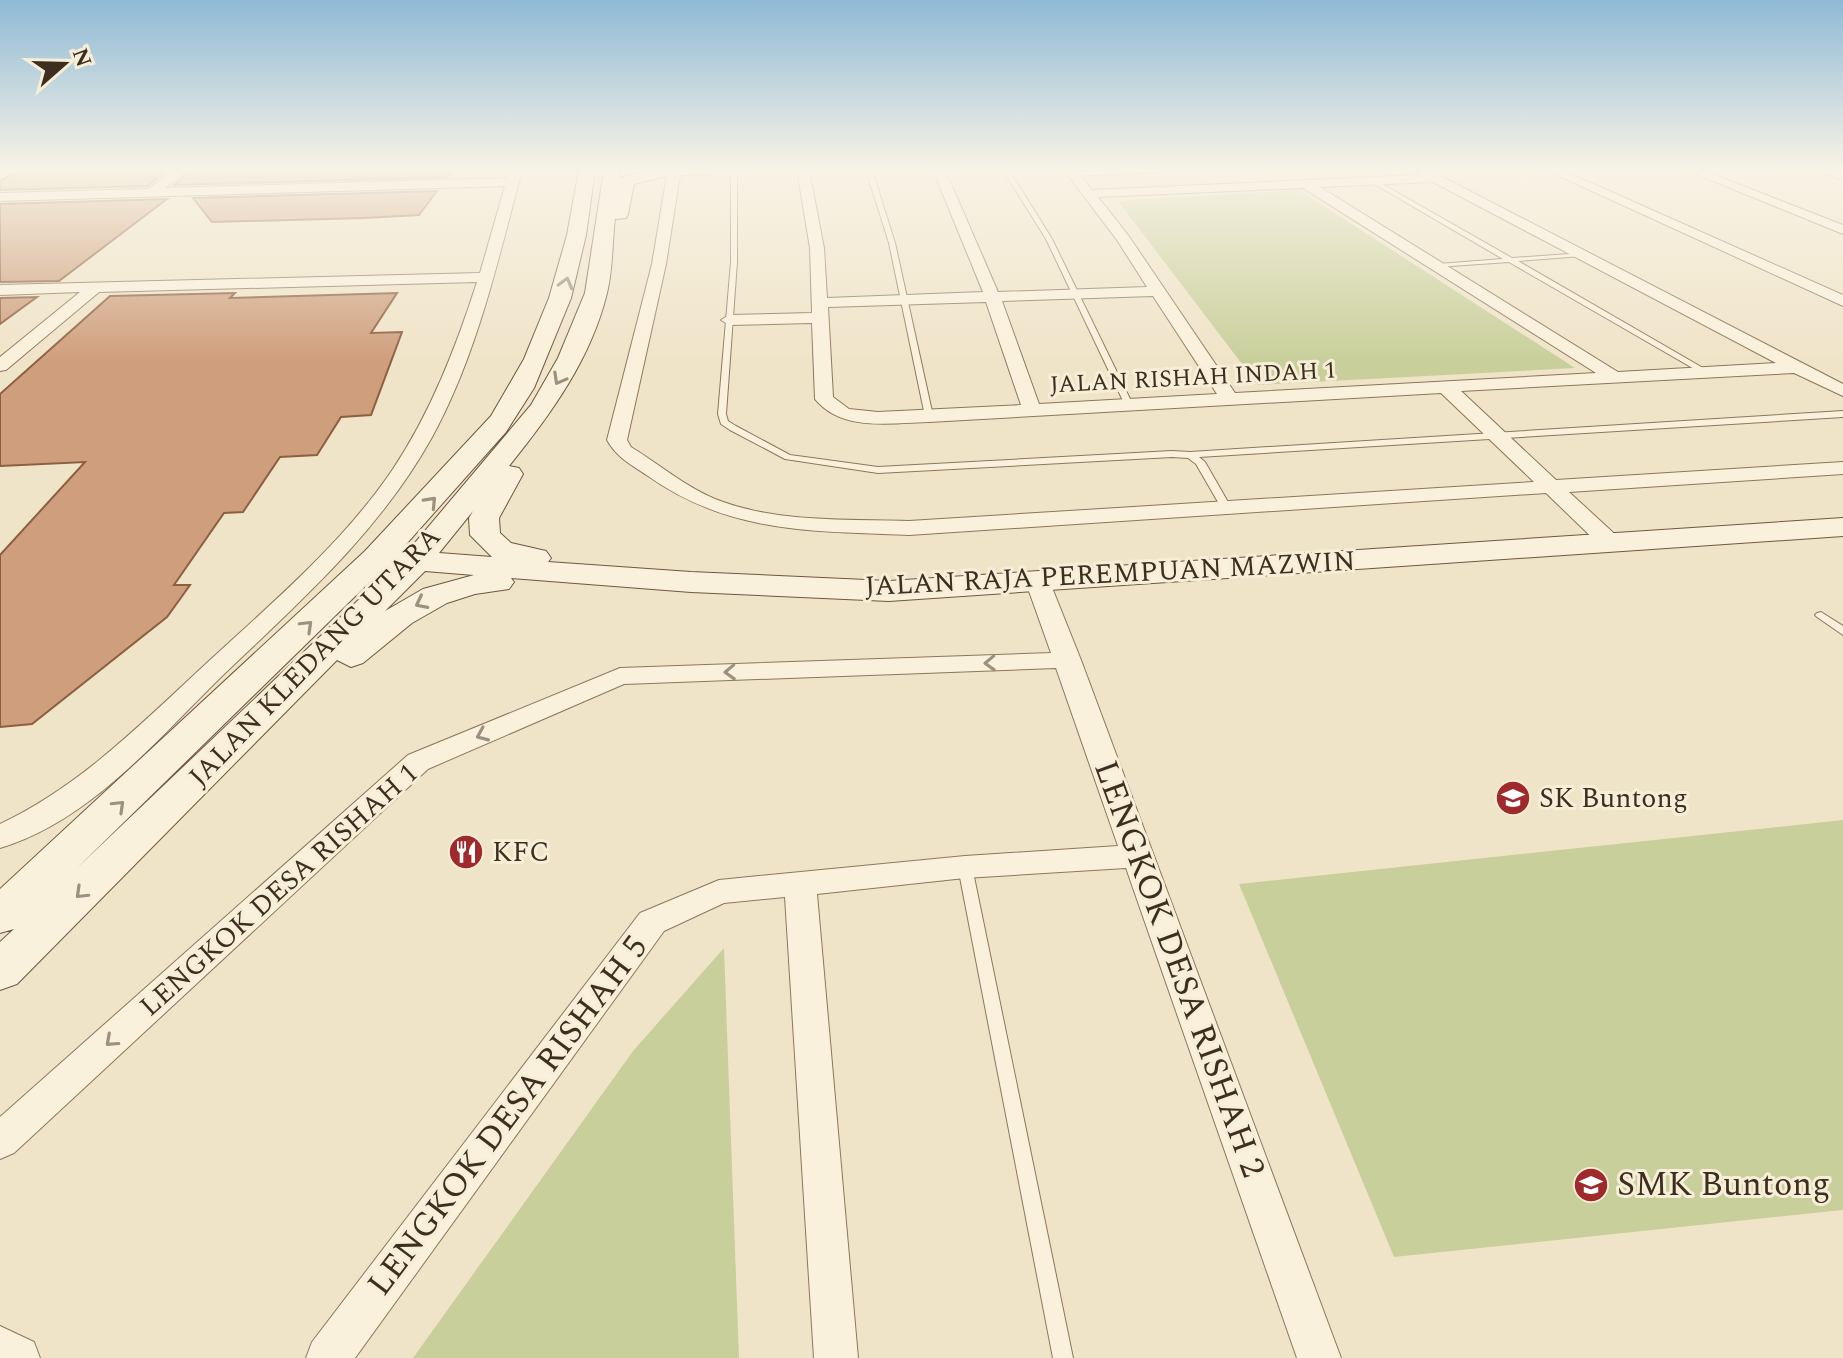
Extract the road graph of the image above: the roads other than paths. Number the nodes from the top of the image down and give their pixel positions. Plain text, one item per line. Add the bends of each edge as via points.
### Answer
1 (498, 233) edge
2 (579, 233) edge
3 (662, 233) edge
4 (734, 233) edge
5 (814, 233) edge
6 (889, 233) edge
7 (966, 233) edge
8 (1045, 233) edge
9 (1117, 233) edge
10 (1385, 233) edge
11 (1464, 233) edge
12 (1542, 233) edge
13 (1693, 233) edge
14 (606, 234) edge
15 (1582, 254) junction
16 (1510, 260) junction
17 (1438, 266) junction
18 (485, 277) junction
19 (96, 287) junction
20 (0, 290) edge
21 (1159, 291) junction
22 (1076, 292) junction
23 (992, 295) junction
24 (904, 299) junction
25 (1843, 301) edge
26 (818, 310) junction
27 (729, 320) junction
28 (0, 366) edge
29 (1799, 367) junction
30 (1706, 372) junction
31 (1614, 377) junction
32 (1448, 389) junction
33 (1843, 391) edge
34 (1230, 400) junction
35 (1129, 405) junction
36 (542, 408) junction
37 (1032, 410) junction
38 (1843, 414) edge
39 (929, 416) junction
40 (1498, 435) junction
41 (1190, 455) junction
42 (1843, 468) edge
43 (1552, 484) junction
44 (1227, 509) junction
45 (1843, 527) edge
46 (1611, 543) junction
47 (376, 558) junction
48 (415, 563) junction
49 (1037, 580) junction
50 (691, 582) junction
51 (1821, 615) dead end
52 (1843, 632) edge
53 (1068, 660) junction
54 (0, 837) edge
55 (1136, 856) junction
56 (118, 858) junction
57 (965, 867) junction
58 (800, 884) junction
59 (0, 916) edge
60 (0, 971) edge
61 (0, 1141) edge
62 (0, 1348) edge
63 (18, 1358) edge
64 (328, 1358) edge
65 (836, 1358) edge
66 (1063, 1358) edge
67 (1319, 1358) edge

1 - 18 street
47 -> 2 main road, JALAN KLEDANG UTARA via 503,419 549,335
3 - 44 street via 617,440 623,451 705,502 781,522 909,528
4 - 27 lane
5 - 26 street, JALAN RISHAH INDAH 1
6 - 24 lane
7 - 23 street
8 - 22 lane
9 - 21 street
10 - 17 street
11 - 16 lane
12 - 15 street
13 - 25 street
14 -> 36 main road, JALAN KLEDANG UTARA via 596,293 570,358
15 - 16 lane
15 - 29 street
16 - 17 lane
16 - 30 lane
17 - 31 street
18 - 19 street
18 - 54 street via 422,438 380,501 309,580 83,789
19 - 20 street
19 - 28 street
21 - 22 street
21 - 34 street
22 - 23 street
22 - 35 lane
23 - 24 street
23 - 37 street
24 - 26 street
24 - 39 lane
26 - 27 street
26 - 39 street, JALAN RISHAH INDAH 1 via 824,399 844,414
27 - 41 lane via 724,422 788,457 900,470
29 - 30 street, JALAN RISHAH INDAH 1
29 - 33 street
30 - 31 street, JALAN RISHAH INDAH 1
31 - 32 street, JALAN RISHAH INDAH 1
32 - 34 street, JALAN RISHAH INDAH 1
32 - 40 street
34 - 35 street, JALAN RISHAH INDAH 1
35 - 37 street, JALAN RISHAH INDAH 1
36 - 48 main road, JALAN KLEDANG UTARA
36 - 50 main road via 484,518 485,535 500,550 541,560
37 - 39 street, JALAN RISHAH INDAH 1
38 - 40 lane
40 - 41 lane
40 - 43 street
41 - 44 lane via 1200,462
42 - 43 street
43 - 44 street
43 - 46 street
45 - 46 main road, JALAN RAJA PEREMPUAN MAZWIN
46 - 49 main road, JALAN RAJA PEREMPUAN MAZWIN
47 - 48 main road, JALAN RAJA PEREMPUAN MAZWIN
59 -> 47 main road, JALAN KLEDANG UTARA
48 - 50 main road, JALAN RAJA PEREMPUAN MAZWIN
48 - 56 main road, JALAN KLEDANG UTARA
49 - 50 main road, JALAN RAJA PEREMPUAN MAZWIN via 889,591
49 - 53 street, LENGKOK DESA RISHAH 2
50 -> 56 main road via 481,583 438,594 401,612
51 - 52 lane
53 - 55 street, LENGKOK DESA RISHAH 2
53 -> 61 street, LENGKOK DESA RISHAH 1 via 620,676 418,762
55 - 57 street, LENGKOK DESA RISHAH 5
55 - 67 street, LENGKOK DESA RISHAH 2
56 -> 60 main road, JALAN KLEDANG UTARA
57 - 58 street, LENGKOK DESA RISHAH 5
57 - 66 lane
58 - 64 street, LENGKOK DESA RISHAH 5 via 719,892 652,922
58 - 65 street
62 - 63 street

